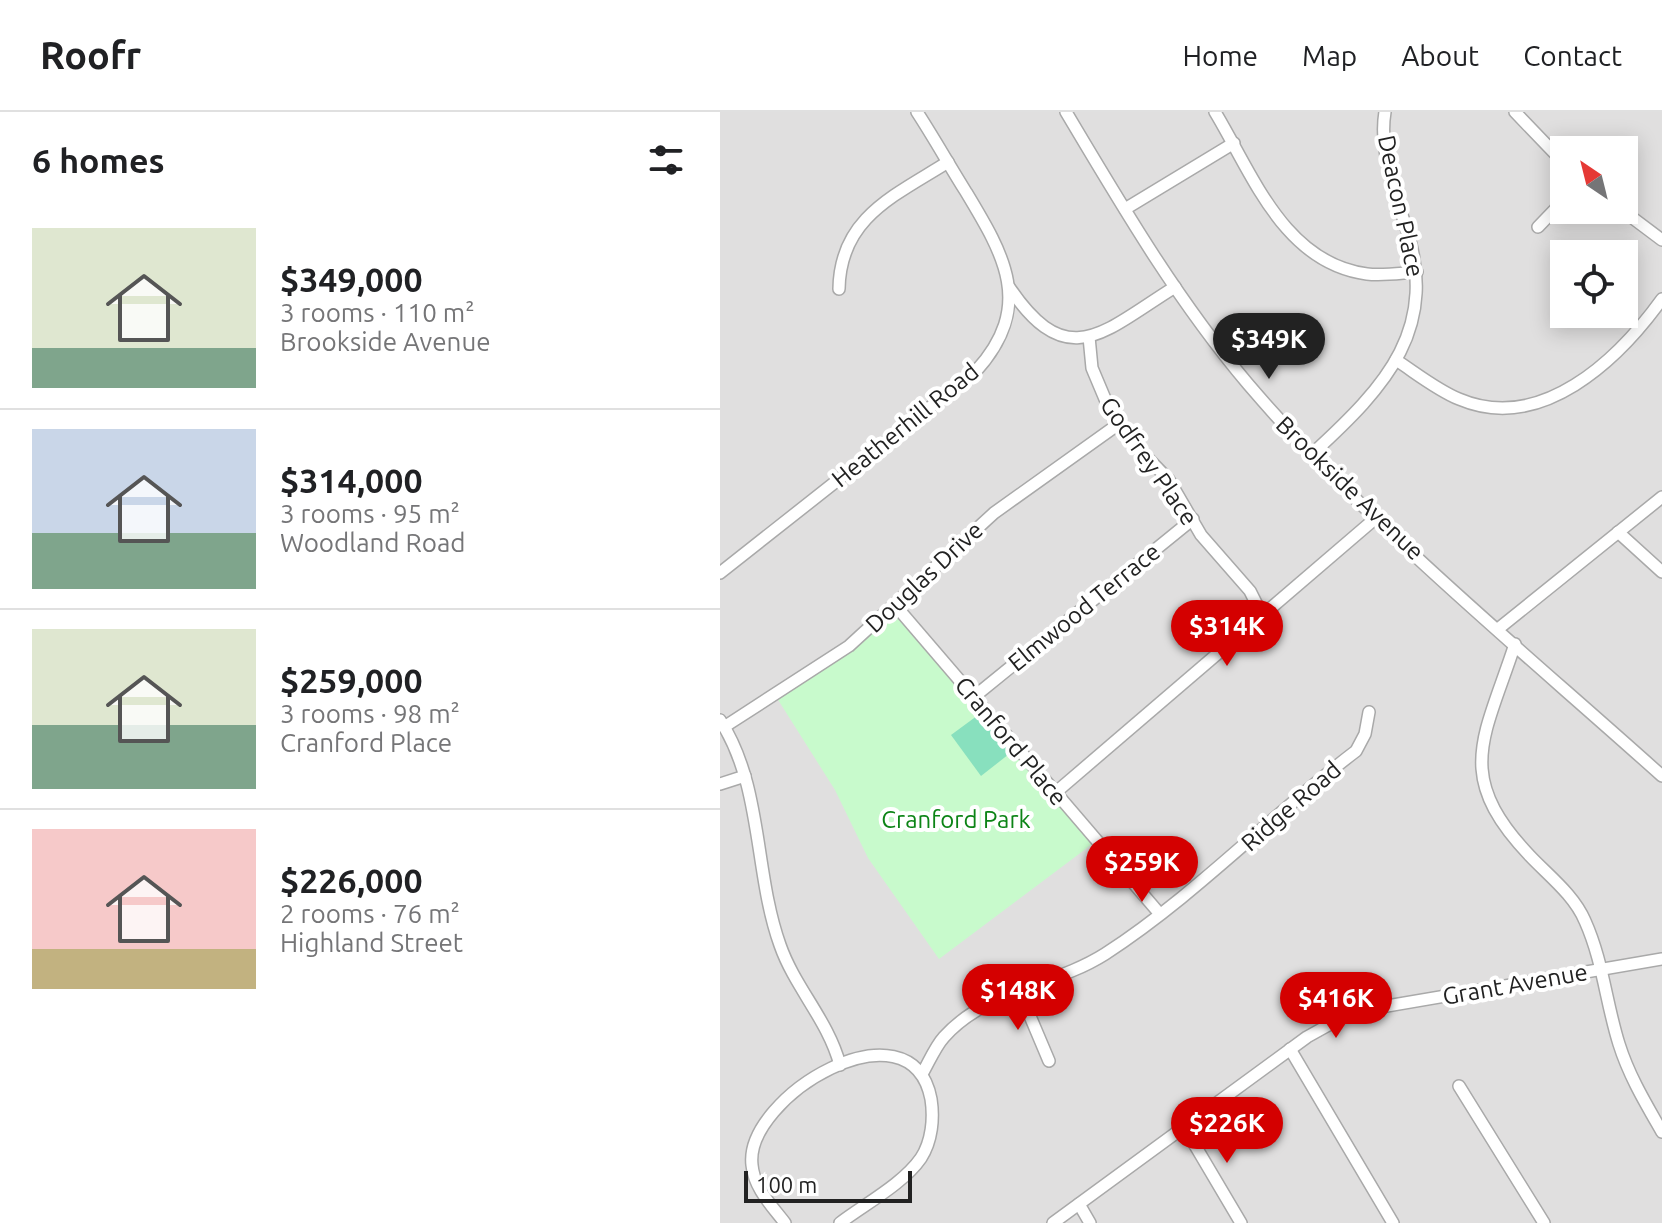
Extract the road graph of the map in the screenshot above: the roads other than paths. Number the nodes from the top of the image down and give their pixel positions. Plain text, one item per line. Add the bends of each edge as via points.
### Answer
1 (917, 112) edge
2 (1066, 112) edge
3 (1215, 112) edge
4 (1385, 112) edge
5 (1515, 112) edge
6 (1234, 143) junction
7 (1550, 148) edge
8 (948, 162) junction
9 (1125, 209) junction
10 (1550, 215) edge
11 (1638, 222) edge
12 (1538, 227) dead end
13 (1662, 240) edge
14 (1417, 272) junction
15 (1009, 287) junction
16 (1175, 287) junction
17 (839, 289) dead end
18 (1662, 299) edge
19 (1089, 337) junction
20 (1396, 360) junction
21 (1120, 423) junction
22 (1312, 454) junction
23 (1662, 497) edge
24 (1377, 517) junction
25 (1193, 519) junction
26 (1618, 532) junction
27 (1662, 572) edge
28 (720, 573) edge
29 (895, 605) junction
30 (1262, 615) junction
31 (1498, 629) junction
32 (1515, 644) junction
33 (975, 696) junction
34 (1369, 712) dead end
35 (722, 724) edge
36 (745, 776) junction
37 (1662, 776) edge
38 (720, 784) edge
39 (1055, 793) junction
40 (1159, 913) junction
41 (1662, 959) edge
42 (1603, 969) junction
43 (1019, 990) junction
44 (1290, 1049) junction
45 (1049, 1061) dead end
46 (840, 1065) junction
47 (922, 1074) junction
48 (1459, 1086) dead end
49 (1183, 1125) junction
50 (1662, 1132) edge
51 (1079, 1204) junction
52 (785, 1223) edge
53 (840, 1223) edge
54 (1053, 1223) edge
55 (1090, 1223) edge
56 (1241, 1223) edge
57 (1393, 1223) edge
58 (1544, 1223) edge

1 - 8 street, Heatherhill Road
2 - 9 street, Brookside Avenue
3 - 6 street
4 - 14 street, Deacon Place via 1392,179
5 - 7 street
6 - 9 street
6 - 14 street via 1277,217 1316,255 1370,274
8 - 15 street, Heatherhill Road via 998,246
8 - 17 street via 876,207 839,262
9 - 16 street, Brookside Avenue
10 - 12 street
11 - 13 street
14 - 20 street, Deacon Place via 1417,305
15 - 19 street via 1038,325 1062,337
15 - 28 street, Heatherhill Road via 1004,325 976,371
16 - 19 street
16 - 22 street, Brookside Avenue via 1247,382
18 - 20 street via 1610,357 1569,390 1539,403 1502,408 1463,401
19 - 21 street, Godfrey Place via 1099,389
20 - 22 street, Deacon Place via 1359,411
21 - 25 street, Godfrey Place via 1169,480
21 - 29 street, Douglas Drive via 994,513
22 - 24 street, Brookside Avenue
23 - 26 street
24 - 30 street
24 - 31 street, Brookside Avenue
25 - 30 street, Godfrey Place via 1216,556 1250,591
25 - 33 street, Elmwood Terrace
26 - 27 street
26 - 31 street
29 - 33 street, Cranford Place
29 - 35 street, Douglas Drive via 820,667
30 - 39 street
31 - 32 street, Brookside Avenue
32 - 37 street, Brookside Avenue
32 - 42 street via 1483,742 1486,795 1500,823 1574,900
33 - 39 street, Cranford Place
34 - 40 street, Ridge Road via 1356,751 1207,880
35 - 36 street
36 - 38 street
36 - 46 street via 780,945 796,981 828,1028
39 - 40 street, Cranford Place
40 - 43 street, Ridge Road via 1104,955
41 - 42 street, Grant Avenue
42 - 44 street, Grant Avenue via 1352,1012
42 - 50 street via 1629,1073
43 - 45 street
43 - 47 street, Ridge Road via 992,1000 943,1038
44 - 49 street, Grant Avenue
44 - 57 street
46 - 47 street via 862,1056 888,1055
46 - 52 street via 786,1099 754,1142 754,1177
47 - 53 street via 932,1119 920,1158
48 - 58 street
49 - 51 street, Grant Avenue
49 - 56 street
51 - 54 street, Grant Avenue
51 - 55 street

